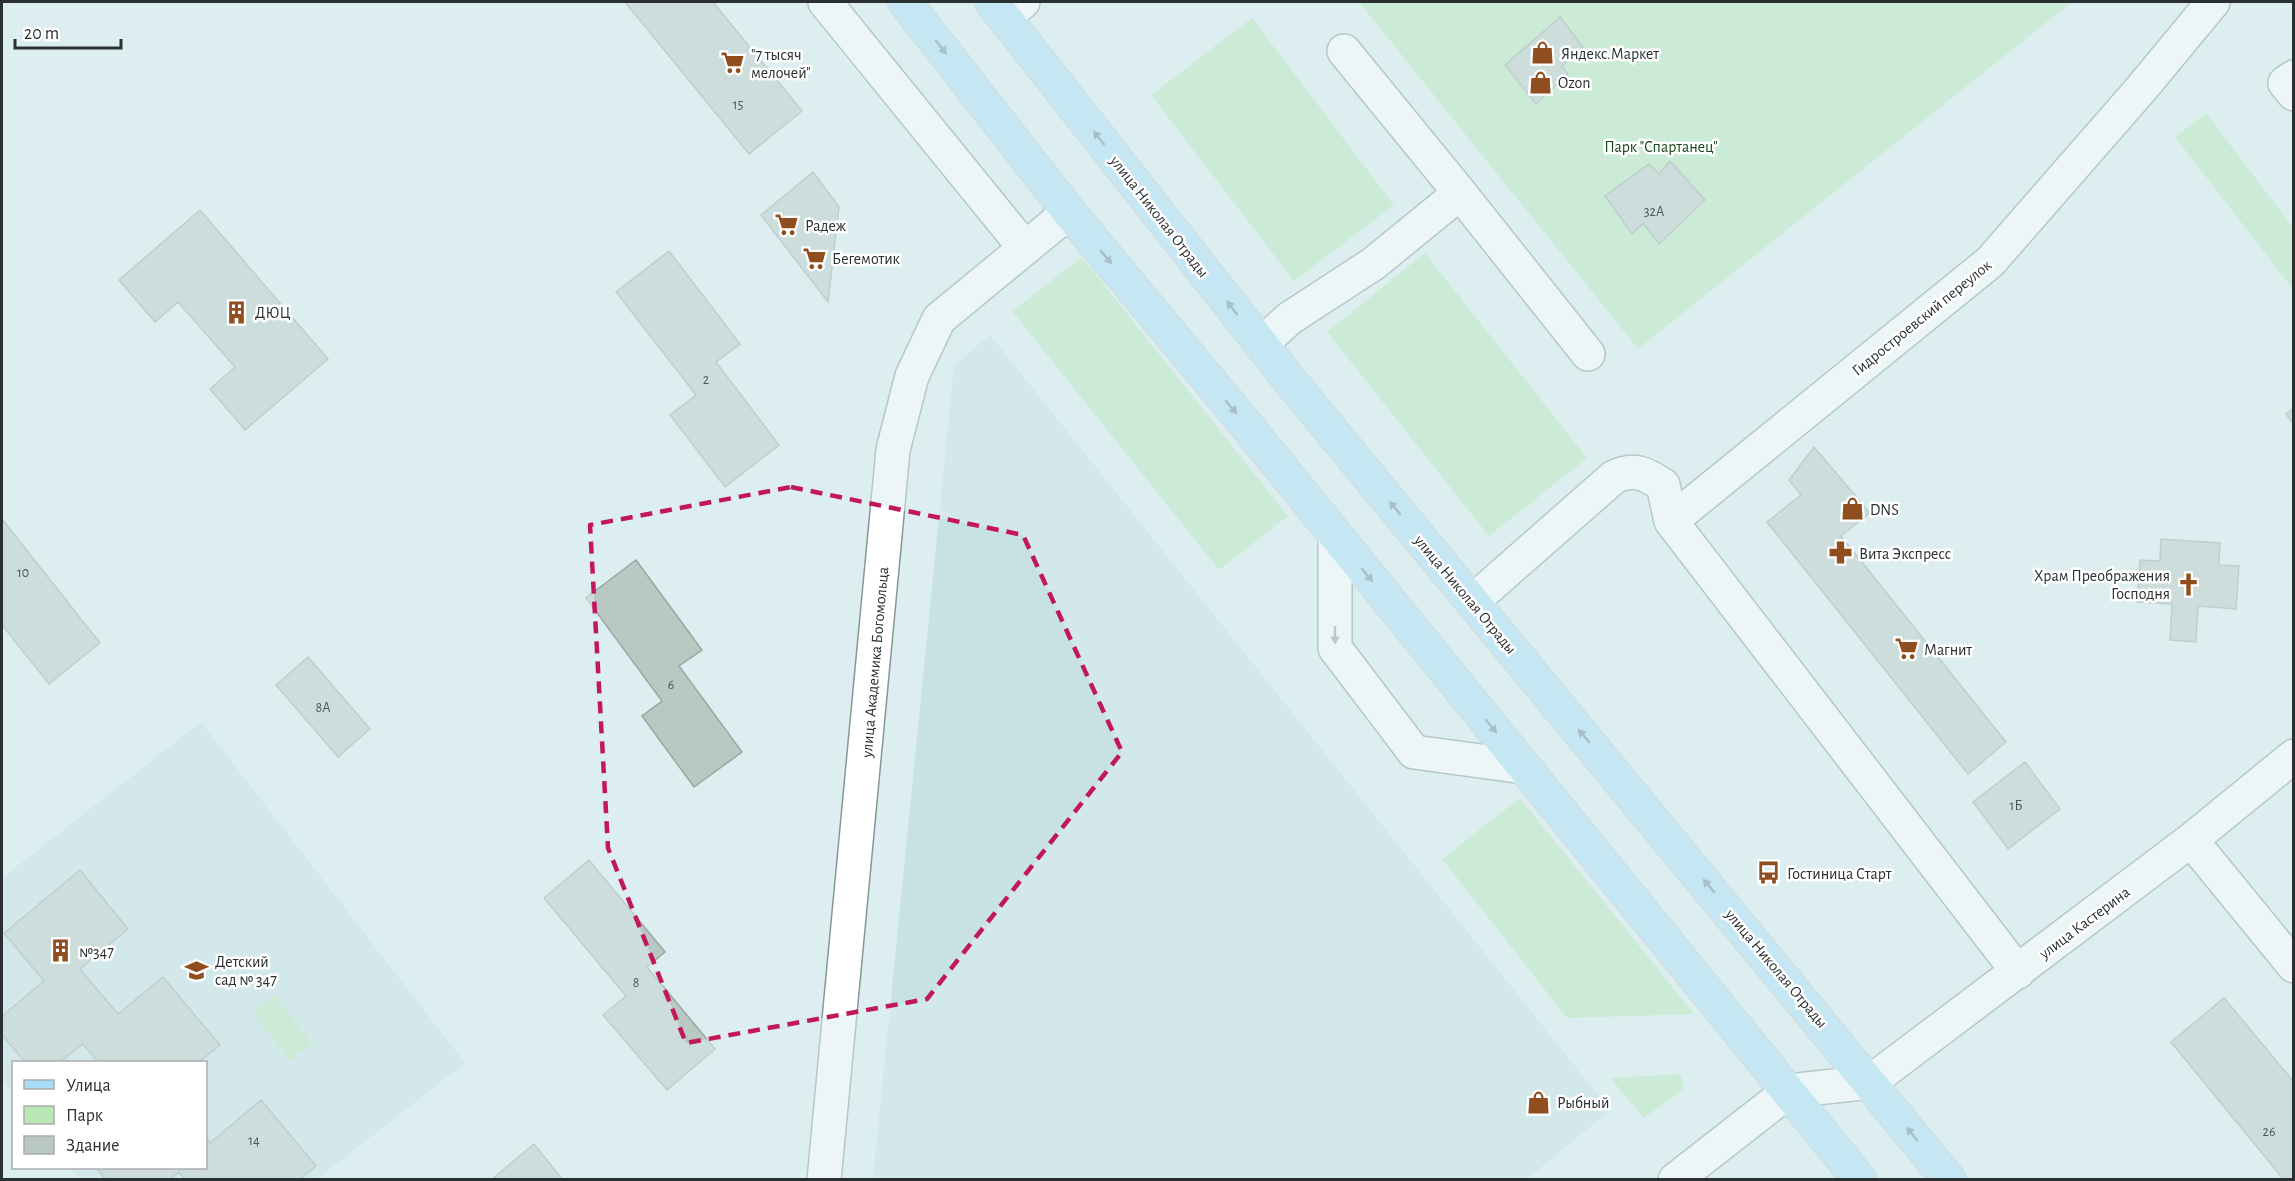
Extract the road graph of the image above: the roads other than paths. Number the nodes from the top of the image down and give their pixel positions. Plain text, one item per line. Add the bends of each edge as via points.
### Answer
1 (825, 2) edge
2 (905, 2) edge
3 (2213, 2) edge
4 (1006, 7) edge
5 (1344, 51) dead end
6 (2294, 77) edge
7 (2294, 94) edge
8 (1460, 193) junction
9 (1069, 212) junction
10 (1024, 247) junction
11 (1261, 345) junction
12 (1588, 354) dead end
13 (1671, 522) junction
14 (1335, 535) junction
15 (1473, 601) junction
16 (2294, 756) edge
17 (1524, 766) junction
18 (2191, 840) junction
19 (2294, 966) edge
20 (2018, 972) junction
21 (1870, 1082) junction
22 (1789, 1091) junction
23 (824, 1179) edge
24 (1675, 1179) edge
25 (1860, 1179) edge
26 (1949, 1179) edge

1 - 10 street
2 -> 9 main road
3 - 13 street, Гидростроевский переулок via 1990,262
11 -> 4 main road, улица Николая Отрады
5 - 8 street
6 - 7 street via 2285,83
8 - 11 street via 1373,264 1290,318
8 - 12 street
9 - 10 street, улица Академика Богомольца
9 -> 14 main road
10 - 23 street, улица Академика Богомольца via 939,319 912,376 893,450
15 -> 11 main road, улица Николая Отрады
13 - 15 street via 1663,485 1642,472 1622,473 1566,516
13 - 20 street
14 -> 17 main road
14 -> 17 street via 1335,648 1414,752
21 -> 15 main road, улица Николая Отрады
16 - 18 street, улица Кастерина
17 - 22 main road
18 - 19 street
18 - 20 street, улица Кастерина
20 - 21 street, улица Кастерина
21 - 22 street
26 -> 21 main road, улица Николая Отрады
22 - 24 street
22 - 25 main road

